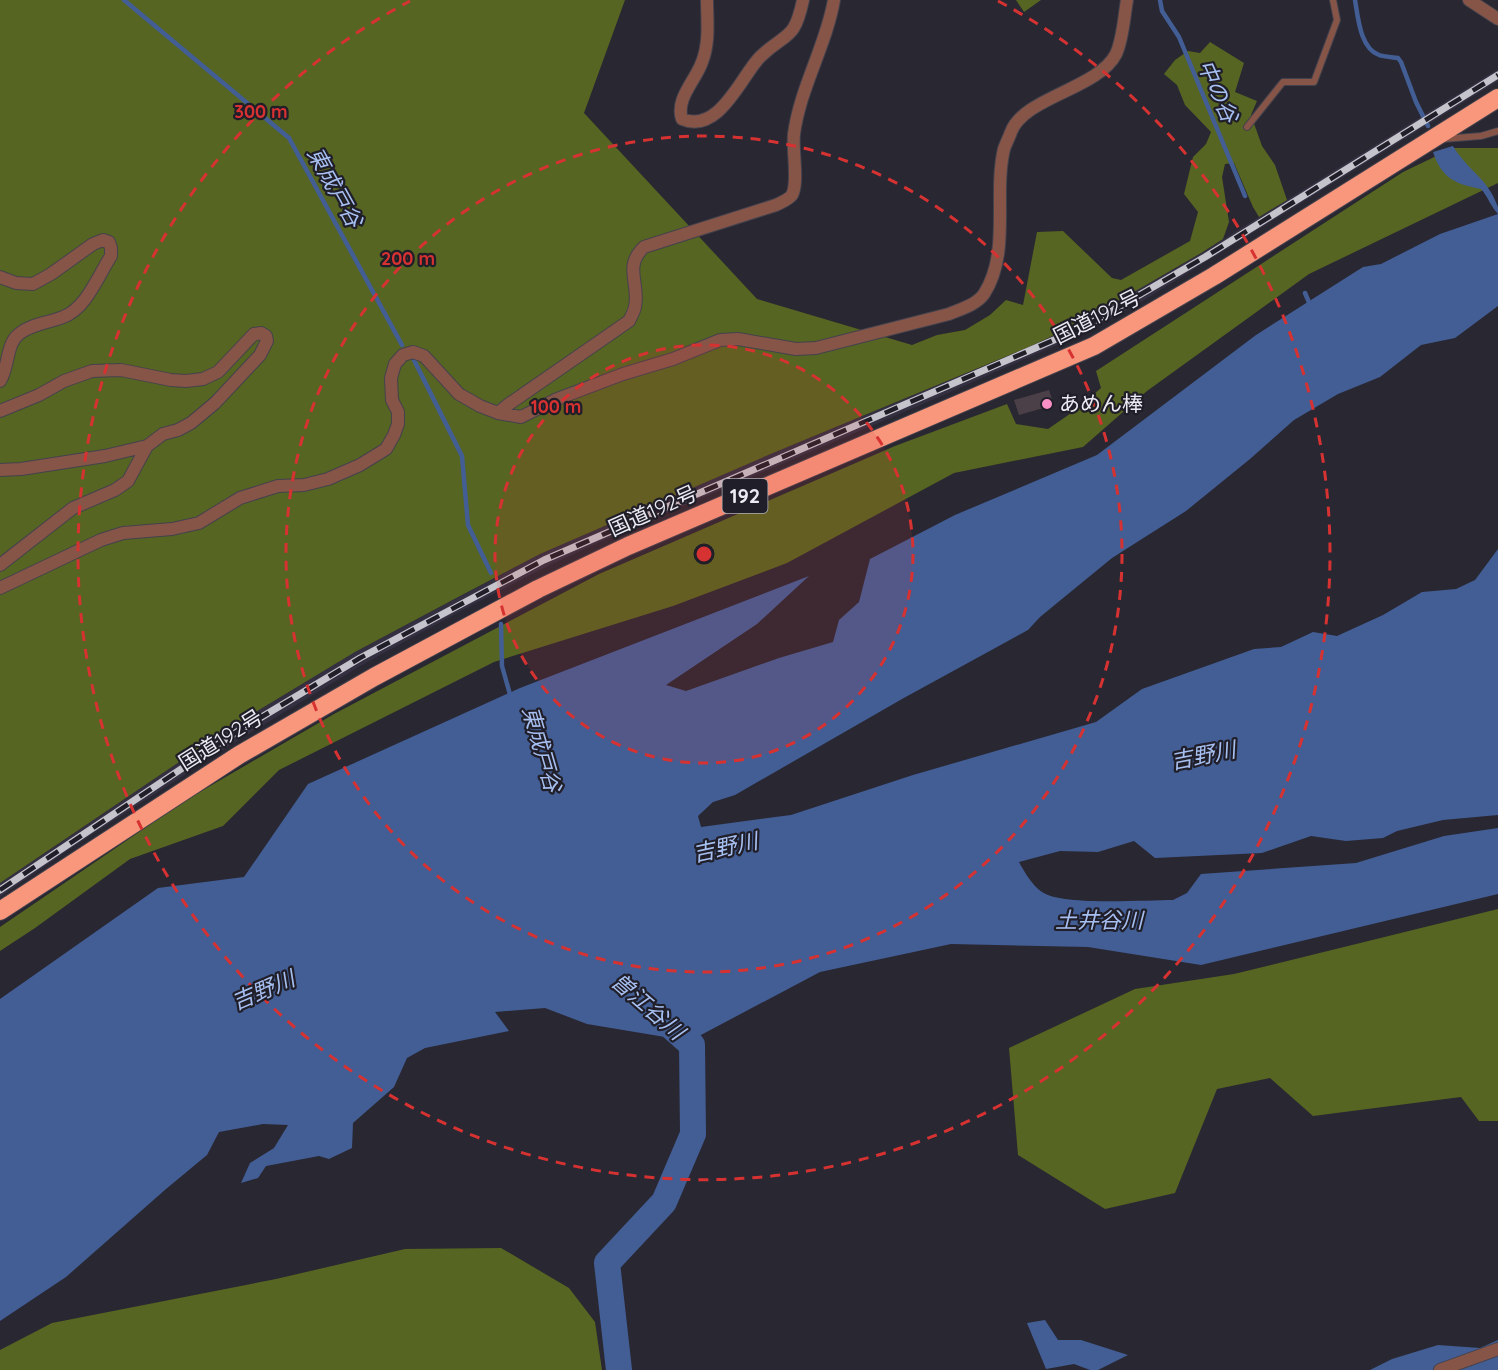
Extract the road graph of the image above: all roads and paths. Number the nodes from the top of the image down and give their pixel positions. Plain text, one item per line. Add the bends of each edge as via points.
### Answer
1 (707, 0) edge
2 (803, 0) edge
3 (834, 0) edge
4 (1127, 0) edge
5 (1332, 0) edge
6 (1469, 0) edge
7 (1498, 19) edge
8 (1498, 98) edge
9 (1247, 127) dead end
10 (1498, 130) edge
11 (1429, 141) junction
12 (0, 277) edge
13 (0, 381) edge
14 (0, 411) edge
15 (498, 413) junction
16 (147, 446) junction
17 (0, 470) edge
18 (0, 565) edge
19 (0, 588) edge
20 (0, 911) edge
21 (1498, 1349) edge
22 (1440, 1370) edge

1 - 2 street via 703,62 680,112 688,122 706,118 729,100 759,57 792,32
3 - 15 street via 797,117 792,194 776,205 644,247 635,256 635,308 629,321
4 - 15 street via 1116,53 1107,66 1028,112 1013,125 1004,150 994,271 983,295 970,306 816,348 720,340 601,382 520,417
5 - 9 lane via 1337,20 1314,82 1283,82
6 - 7 street
8 - 11 highway, 国道192号 / 192
10 - 11 lane via 1481,136
11 - 20 highway, 国道192号 / 192 via 1179,298 1094,346 628,546 493,613 239,755
12 - 13 street via 33,284 93,244 103,240 111,248 111,256 79,308 18,334
14 - 16 street via 92,371 121,370 171,380 203,379 218,372 254,334 266,336 260,355 215,403 191,423 163,434
15 - 19 street via 459,394 424,356 413,352 404,355 395,364 391,378 392,400 398,412 394,435 386,449 360,465 304,486 278,486 240,498 200,523 123,533
16 - 17 street via 105,456
16 - 18 street via 128,481 73,508
21 - 22 street

